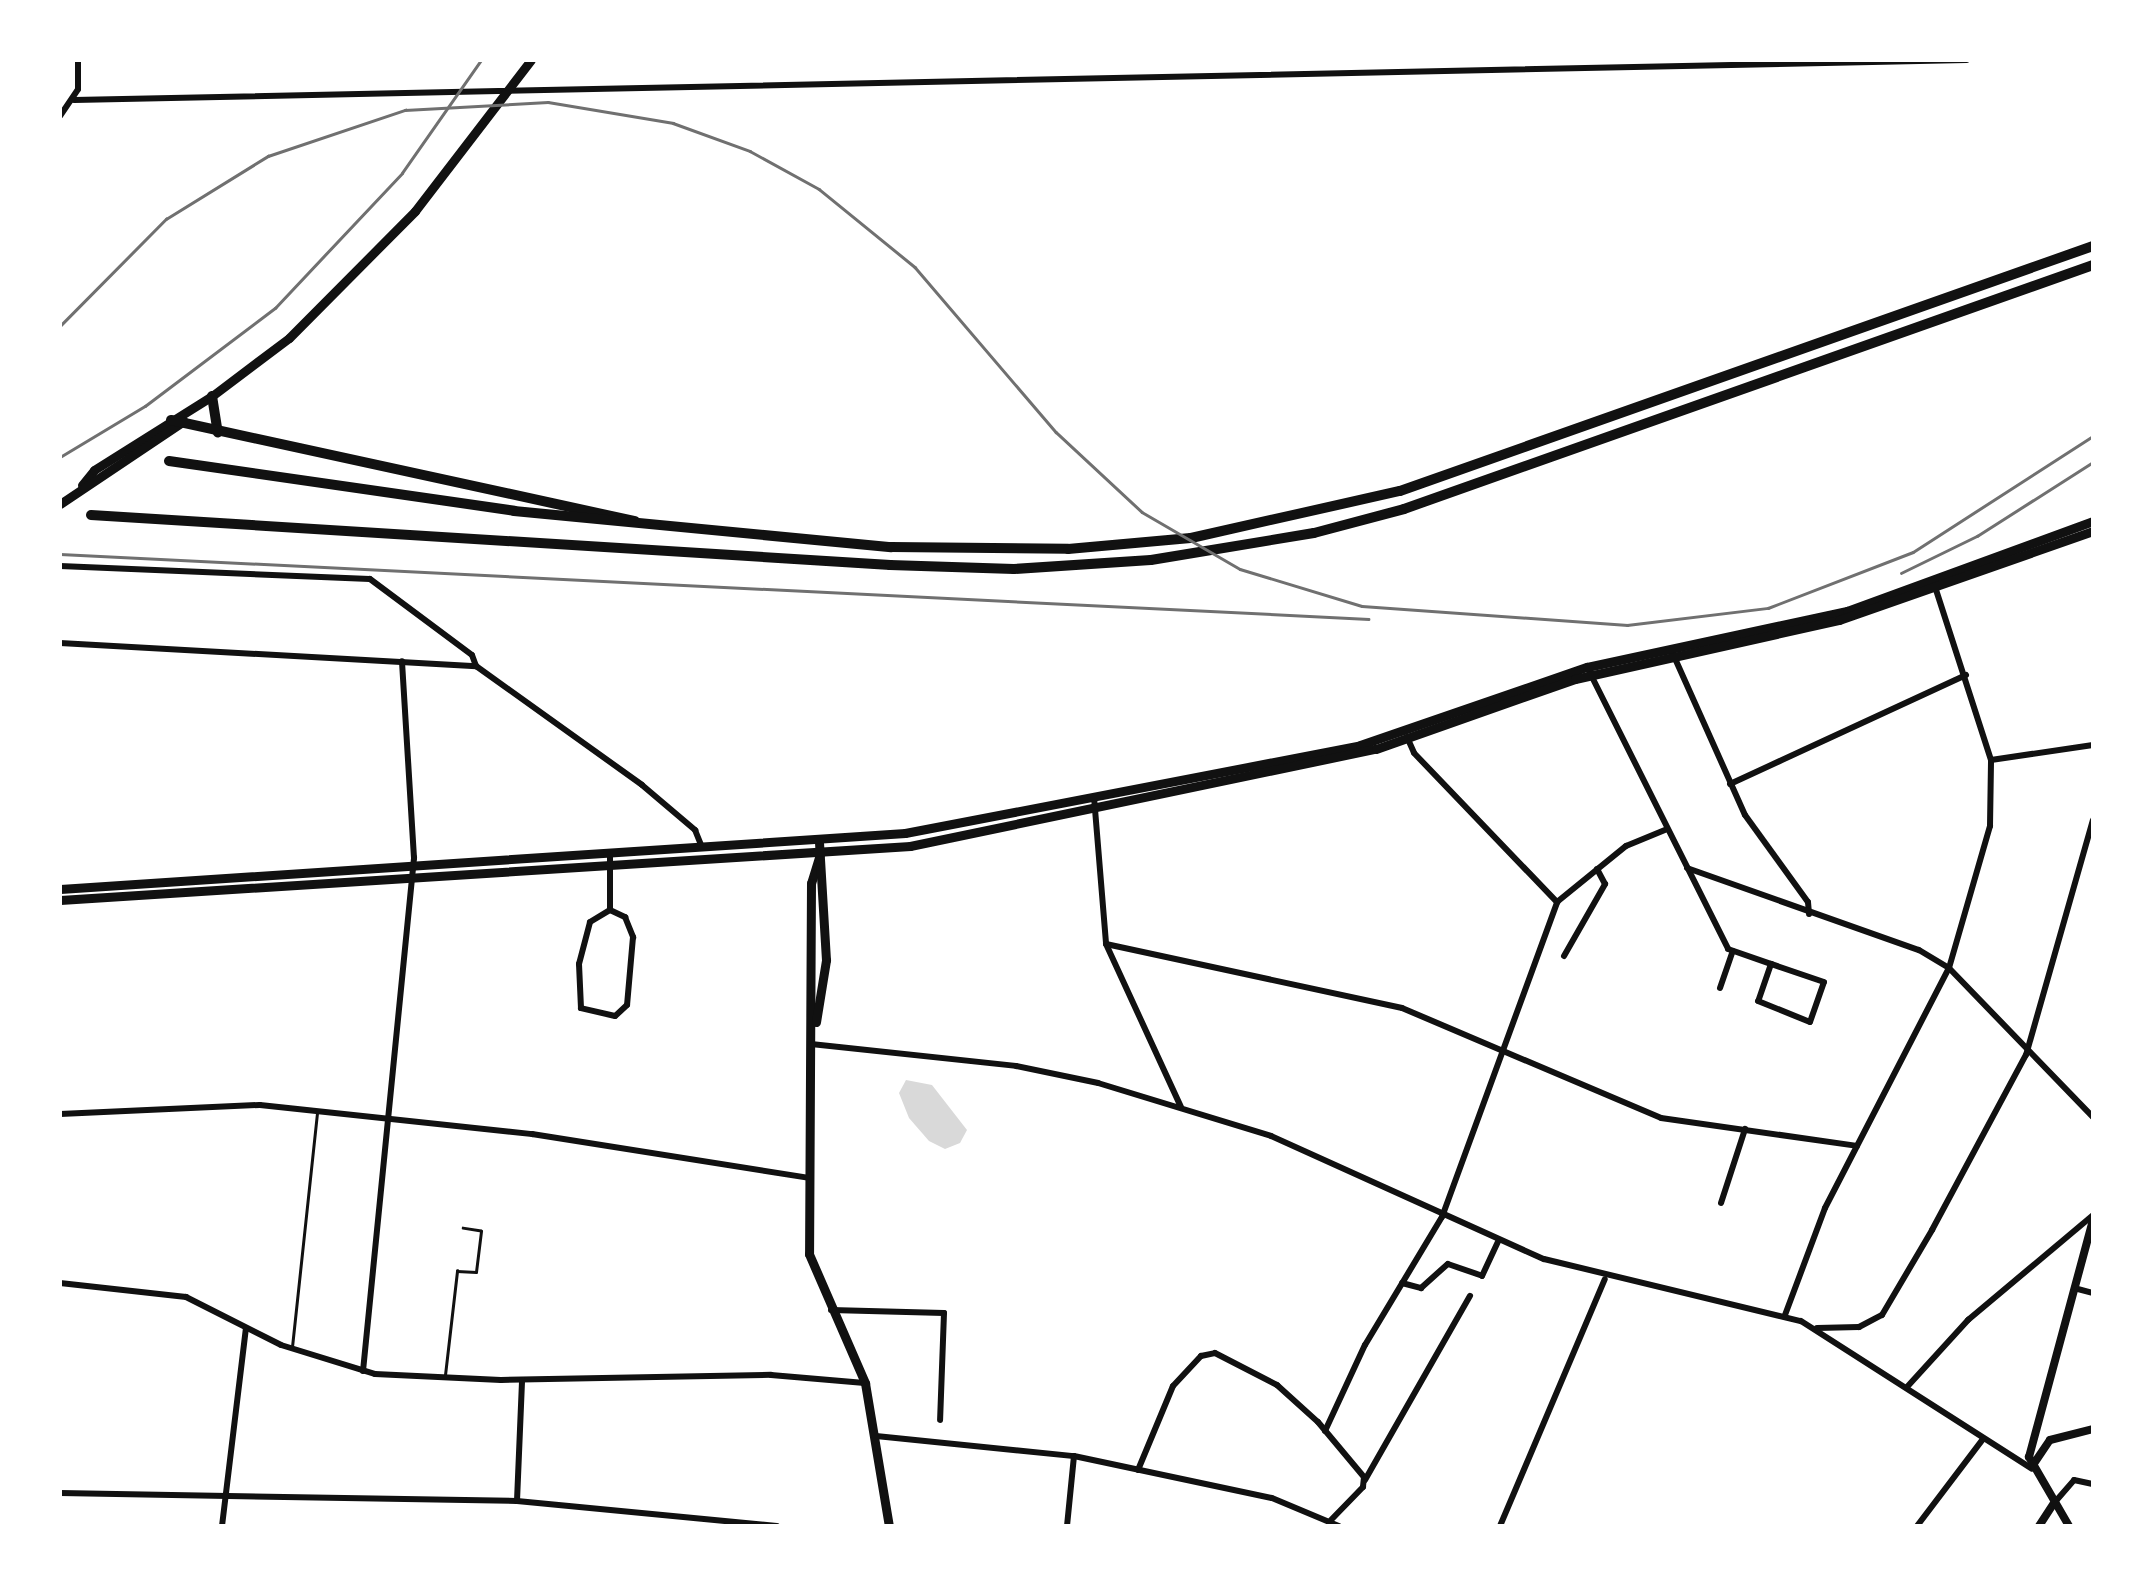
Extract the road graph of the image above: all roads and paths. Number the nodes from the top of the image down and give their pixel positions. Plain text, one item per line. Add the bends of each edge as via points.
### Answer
1 (78, 60) edge
2 (531, 60) edge
3 (1967, 60) edge
4 (1731, 62) edge
5 (74, 100) junction
6 (60, 116) edge
7 (2093, 246) edge
8 (2093, 264) edge
9 (212, 396) junction
10 (176, 422) junction
11 (218, 433) junction
12 (168, 461) dead end
13 (82, 485) junction
14 (60, 504) edge
15 (92, 515) dead end
16 (2093, 522) edge
17 (640, 524) junction
18 (2093, 531) edge
19 (60, 566) edge
20 (1935, 585) junction
21 (60, 644) edge
22 (1672, 652) junction
23 (402, 660) junction
24 (476, 666) junction
25 (1589, 671) junction
26 (1966, 675) junction
27 (1407, 736) junction
28 (2093, 745) edge
29 (1991, 760) junction
30 (1730, 784) junction
31 (1094, 802) junction
32 (2093, 820) edge
33 (1668, 829) junction
34 (876, 836) junction
35 (819, 840) junction
36 (702, 847) junction
37 (884, 850) junction
38 (856, 852) junction
39 (820, 854) junction
40 (611, 858) junction
41 (1686, 868) junction
42 (1598, 869) junction
43 (412, 872) junction
44 (182, 880) junction
45 (60, 889) edge
46 (183, 895) junction
47 (60, 900) edge
48 (1557, 902) junction
49 (610, 910) junction
50 (1808, 914) junction
51 (1106, 944) junction
52 (1731, 950) junction
53 (1564, 956) dead end
54 (1771, 964) junction
55 (1949, 968) junction
56 (1720, 988) dead end
57 (811, 1039) junction
58 (2028, 1048) junction
59 (1503, 1052) junction
60 (1181, 1107) junction
61 (318, 1112) junction
62 (60, 1114) edge
63 (2093, 1117) edge
64 (388, 1118) junction
65 (1745, 1129) junction
66 (1857, 1146) junction
67 (810, 1178) junction
68 (1721, 1203) dead end
69 (1442, 1217) junction
70 (2093, 1217) edge
71 (463, 1228) dead end
72 (1498, 1241) junction
73 (1605, 1278) junction
74 (60, 1282) edge
75 (1402, 1283) junction
76 (2074, 1288) junction
77 (2093, 1293) edge
78 (1470, 1296) dead end
79 (830, 1310) junction
80 (1785, 1314) junction
81 (1811, 1326) junction
82 (246, 1328) junction
83 (292, 1348) junction
84 (363, 1371) junction
85 (445, 1377) junction
86 (522, 1380) junction
87 (864, 1383) junction
88 (1907, 1387) junction
89 (940, 1420) dead end
90 (2038, 1429) junction
91 (2093, 1429) edge
92 (1324, 1431) junction
93 (876, 1436) junction
94 (1983, 1439) junction
95 (2050, 1440) junction
96 (1074, 1456) junction
97 (2032, 1469) junction
98 (1138, 1470) junction
99 (1365, 1480) junction
100 (2093, 1484) edge
101 (60, 1494) edge
102 (228, 1497) junction
103 (517, 1501) junction
104 (2054, 1503) junction
105 (1331, 1520) junction
106 (222, 1526) edge
107 (777, 1526) edge
108 (889, 1526) edge
109 (1067, 1526) edge
110 (1339, 1526) edge
111 (1500, 1526) edge
112 (1916, 1526) edge
113 (2038, 1526) edge
114 (2069, 1526) edge

1 - 5 street
2 - 9 main road via 385,243 289,338
3 - 4 street
4 - 5 street
5 - 6 street
7 - 17 highway via 1400,491 1208,535 1068,549 962,550
8 - 15 highway via 1404,509 1314,534 1151,560 890,566
9 - 10 main road
9 - 11 highway
10 - 11 highway
10 - 13 main road
10 - 13 main road via 152,432
11 - 17 highway via 623,513
12 - 17 highway via 354,491
13 - 14 main road
16 - 20 main road
18 - 20 main road
19 - 24 street via 370,579 472,655
20 - 22 main road
20 - 26 street
21 - 23 street
22 - 25 main road
22 - 30 street
23 - 24 street
23 - 43 street
24 - 36 street via 642,785 695,830
25 - 27 main road
25 - 33 street
26 - 29 street
26 - 30 street
27 - 31 main road
27 - 48 street
28 - 29 street
29 - 55 street via 1990,826
30 - 50 street via 1808,902
31 - 34 main road
31 - 37 main road
31 - 51 street
32 - 58 street
33 - 41 street
33 - 42 street via 1626,846
34 - 35 main road
34 - 37 main road
34 - 38 main road
35 - 36 main road
35 - 39 main road
36 - 40 main road
37 - 38 main road
38 - 39 main road
39 - 40 main road
39 - 57 main road via 826,960
40 - 43 main road
40 - 49 street
41 - 50 street
41 - 52 street
42 - 48 street
42 - 53 street via 1605,884
43 - 44 main road
43 - 46 main road
43 - 64 street
44 - 45 main road
44 - 46 main road
46 - 47 main road
48 - 59 street
49 - 49 street via 590,922 579,964 582,1008 615,1016 627,1005 633,937 625,917
50 - 55 street via 1919,950
51 - 59 street via 1402,1008
51 - 60 street
52 - 54 street
52 - 56 street
54 - 54 street via 1824,982 1810,1022 1758,1000
55 - 58 street
55 - 66 street
57 - 60 street via 1016,1066
57 - 67 main road
58 - 63 street
58 - 81 street via 1886,1312 1859,1327
59 - 65 street via 1662,1118
59 - 69 street
60 - 69 street via 1271,1136
61 - 62 street via 260,1105
61 - 64 street
61 - 83 lane
64 - 67 street
64 - 84 street
65 - 66 street
65 - 68 street
66 - 80 street
67 - 79 main road via 808,1254
69 - 72 street
69 - 75 street
70 - 76 street
70 - 88 street via 1968,1320
71 - 85 lane via 481,1231 478,1259 476,1272 457,1270
72 - 73 street
72 - 75 street via 1482,1276 1448,1264 1421,1288
73 - 80 street
73 - 111 street
74 - 82 street via 186,1298
75 - 92 street
76 - 77 street
76 - 90 street
78 - 99 street
79 - 87 main road
79 - 89 street via 944,1313
80 - 81 street
81 - 88 street
82 - 83 street
82 - 102 street
83 - 84 street
84 - 85 street
85 - 86 street
86 - 87 street via 724,1374
86 - 103 street
87 - 93 main road
88 - 94 street
90 - 95 street
90 - 97 street
91 - 95 street
92 - 98 street via 1260,1373 1207,1354 1173,1386
92 - 99 street
93 - 96 street
93 - 108 main road
94 - 97 street
94 - 112 street
95 - 97 street via 2036,1452
96 - 98 street
96 - 109 street
97 - 104 street
98 - 105 street via 1272,1498
99 - 105 street
100 - 104 street via 2078,1479
101 - 102 street
102 - 103 street
102 - 106 street
103 - 107 street
104 - 113 street
104 - 114 street
105 - 110 street

